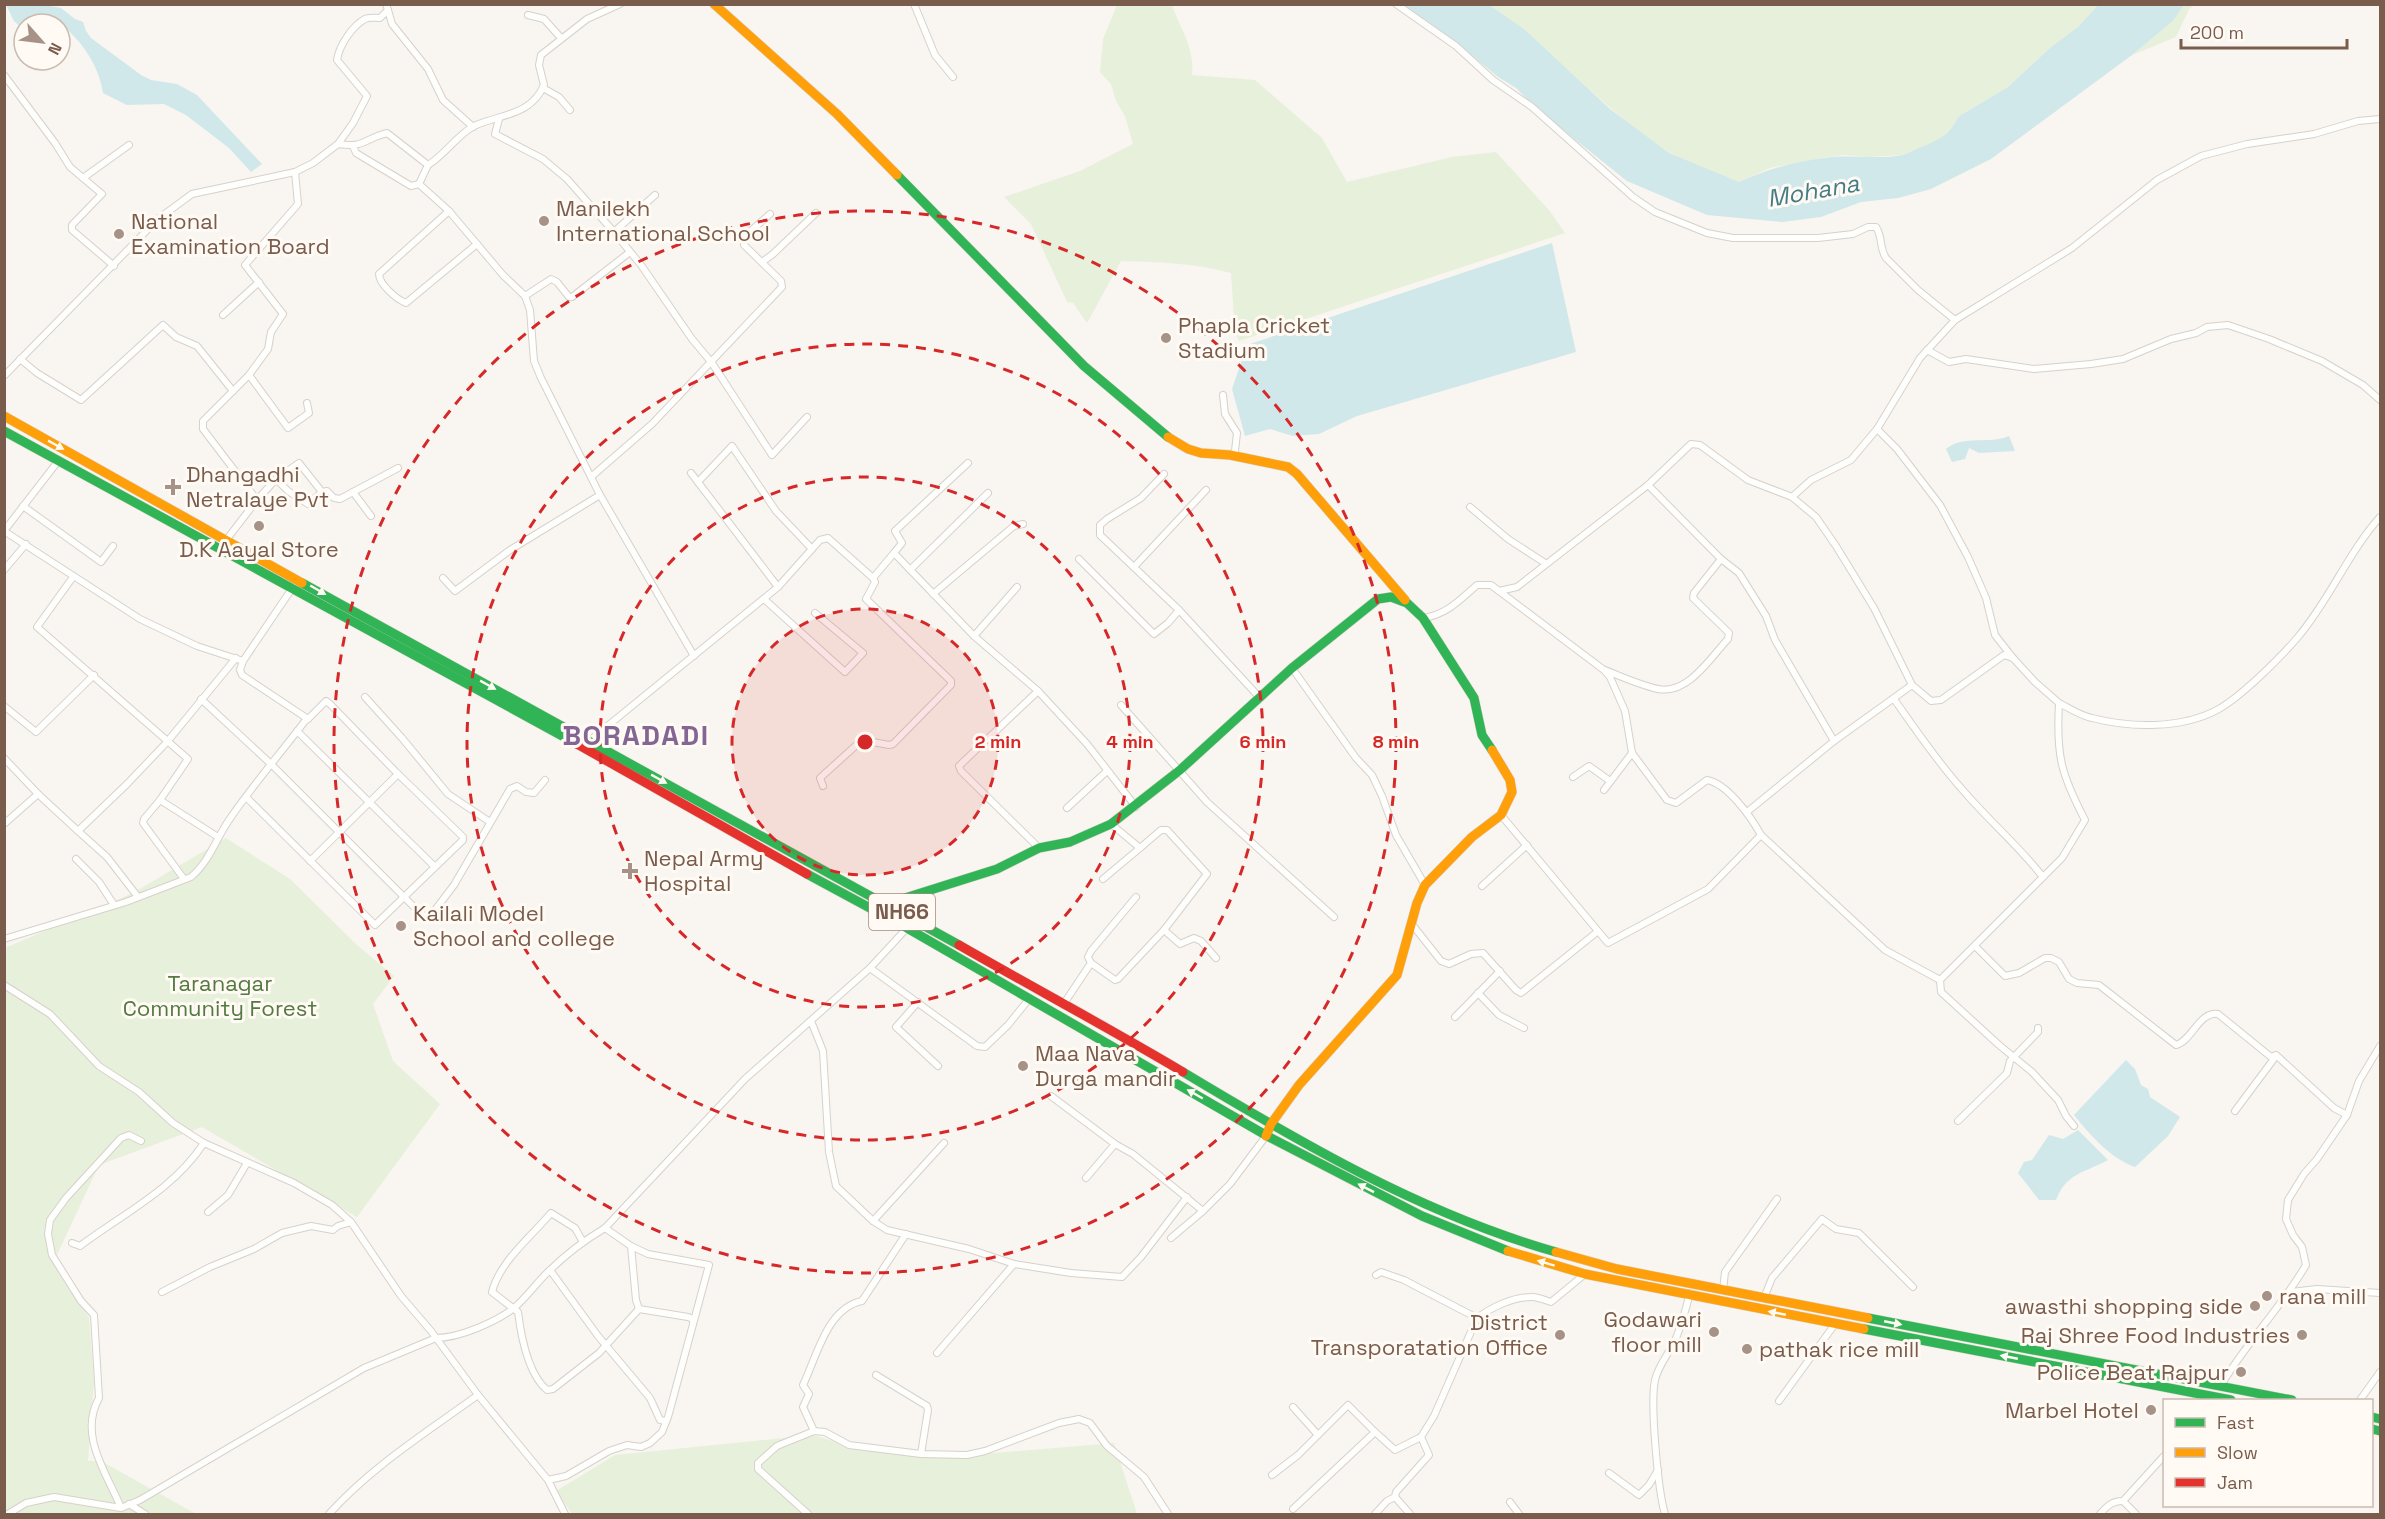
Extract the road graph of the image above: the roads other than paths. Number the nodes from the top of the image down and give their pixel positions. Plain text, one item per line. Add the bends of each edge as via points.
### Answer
1 (620, 4) edge
2 (714, 4) edge
3 (914, 4) edge
4 (1396, 4) edge
5 (387, 7) edge
6 (528, 15) dead end
7 (561, 38) junction
8 (4, 75) edge
9 (953, 77) dead end
10 (543, 88) junction
11 (570, 110) dead end
12 (499, 119) junction
13 (2380, 119) edge
14 (473, 127) junction
15 (338, 144) junction
16 (129, 145) dead end
17 (353, 146) junction
18 (428, 165) junction
19 (295, 172) junction
20 (83, 178) junction
21 (419, 184) junction
22 (655, 195) dead end
23 (449, 211) junction
24 (816, 213) dead end
25 (770, 214) dead end
26 (614, 232) junction
27 (477, 244) junction
28 (630, 252) junction
29 (762, 262) junction
30 (114, 266) junction
31 (259, 282) junction
32 (525, 297) junction
33 (223, 315) dead end
34 (1955, 320) junction
35 (1927, 350) junction
36 (20, 359) junction
37 (712, 363) junction
38 (249, 375) junction
39 (4, 376) edge
40 (233, 391) junction
41 (1222, 395) dead end
42 (2380, 400) edge
43 (307, 403) dead end
44 (4, 416) edge
45 (807, 417) dead end
46 (1877, 429) junction
47 (4, 431) edge
48 (1230, 454) junction
49 (59, 460) junction
50 (968, 463) dead end
51 (399, 468) dead end
52 (691, 473) dead end
53 (1164, 474) dead end
54 (591, 477) junction
55 (276, 479) junction
56 (698, 482) junction
57 (1648, 485) junction
58 (1206, 490) dead end
59 (322, 492) junction
60 (353, 492) junction
61 (988, 493) dead end
62 (600, 495) junction
63 (1792, 497) junction
64 (257, 500) junction
65 (23, 506) junction
66 (1470, 507) dead end
67 (371, 516) dead end
68 (2380, 517) edge
69 (1023, 524) dead end
70 (4, 531) edge
71 (227, 539) junction
72 (26, 544) junction
73 (113, 546) dead end
74 (812, 549) junction
75 (894, 553) junction
76 (1078, 559) dead end
77 (1721, 559) junction
78 (1545, 563) junction
79 (1134, 567) junction
80 (4, 570) edge
81 (910, 570) junction
82 (73, 577) junction
83 (443, 578) dead end
84 (873, 578) junction
85 (297, 579) junction
86 (778, 587) junction
87 (1017, 587) dead end
88 (292, 589) junction
89 (1498, 591) junction
90 (933, 594) junction
91 (764, 599) junction
92 (1407, 603) junction
93 (1179, 610) junction
94 (815, 613) dead end
95 (1423, 618) junction
96 (974, 636) junction
97 (694, 656) junction
98 (2013, 658) junction
99 (240, 660) junction
100 (1292, 668) junction
101 (1604, 670) junction
102 (94, 675) junction
103 (1912, 685) junction
104 (1038, 691) junction
105 (365, 697) dead end
106 (1260, 698) junction
107 (201, 699) junction
108 (1894, 699) junction
109 (2059, 703) junction
110 (1121, 705) dead end
111 (4, 706) edge
112 (308, 719) junction
113 (297, 731) junction
114 (589, 741) junction
115 (1834, 741) junction
116 (167, 742) junction
117 (1632, 753) junction
118 (4, 758) edge
119 (272, 765) junction
120 (1180, 770) junction
121 (1107, 771) junction
122 (398, 774) junction
123 (1573, 777) dead end
124 (545, 780) dead end
125 (1610, 781) junction
126 (823, 786) dead end
127 (1604, 790) dead end
128 (38, 794) junction
129 (246, 797) junction
130 (160, 800) junction
131 (368, 801) junction
132 (1136, 807) junction
133 (1067, 808) dead end
134 (4, 812) edge
135 (1747, 812) junction
136 (1501, 814) junction
137 (11, 818) junction
138 (490, 822) junction
139 (4, 824) edge
140 (1112, 824) junction
141 (78, 831) junction
142 (338, 832) junction
143 (1761, 835) junction
144 (218, 837) junction
145 (1527, 845) junction
146 (1039, 848) junction
147 (1140, 848) junction
148 (76, 859) dead end
149 (310, 861) junction
150 (435, 867) junction
151 (2043, 877) junction
152 (184, 879) junction
153 (1103, 879) dead end
154 (1425, 885) junction
155 (1482, 886) dead end
156 (138, 897) junction
157 (404, 897) junction
158 (1136, 897) dead end
159 (886, 904) junction
160 (114, 905) junction
161 (1334, 916) dead end
162 (1411, 923) junction
163 (907, 928) junction
164 (1164, 930) junction
165 (1598, 932) junction
166 (4, 939) edge
167 (1975, 946) junction
168 (1216, 958) dead end
169 (1091, 963) junction
170 (870, 968) junction
171 (1500, 971) junction
172 (1940, 980) junction
173 (4, 986) edge
174 (1478, 993) junction
175 (1029, 999) junction
176 (918, 1002) junction
177 (1063, 1005) junction
178 (1455, 1017) dead end
179 (811, 1021) junction
180 (1524, 1028) dead end
181 (2038, 1028) dead end
182 (2380, 1046) edge
183 (2276, 1055) junction
184 (2016, 1057) junction
185 (938, 1066) dead end
186 (1051, 1096) dead end
187 (2235, 1111) dead end
188 (2347, 1115) junction
189 (1958, 1121) dead end
190 (1270, 1124) junction
191 (2074, 1126) dead end
192 (1266, 1136) junction
193 (141, 1141) dead end
194 (204, 1143) junction
195 (944, 1143) dead end
196 (1115, 1144) junction
197 (247, 1163) junction
198 (1086, 1178) dead end
199 (1187, 1197) junction
200 (1777, 1198) dead end
201 (1203, 1211) junction
202 (208, 1212) dead end
203 (873, 1221) junction
204 (351, 1222) junction
205 (605, 1228) junction
206 (906, 1234) junction
207 (1171, 1238) dead end
208 (583, 1242) junction
209 (72, 1243) dead end
210 (631, 1246) junction
211 (1014, 1263) junction
212 (550, 1270) junction
213 (1585, 1274) junction
214 (1376, 1275) dead end
215 (1692, 1284) junction
216 (1913, 1287) dead end
217 (1723, 1290) junction
218 (162, 1292) dead end
219 (2290, 1292) junction
220 (2380, 1293) edge
221 (1690, 1295) junction
222 (1764, 1298) junction
223 (514, 1307) junction
224 (639, 1309) junction
225 (1477, 1318) junction
226 (693, 1323) junction
227 (1835, 1324) junction
228 (436, 1338) junction
229 (605, 1345) junction
230 (937, 1353) dead end
231 (2380, 1372) edge
232 (876, 1375) dead end
233 (2221, 1386) junction
234 (478, 1395) junction
235 (2215, 1399) edge
236 (2283, 1399) edge
237 (2361, 1399) edge
238 (1779, 1401) dead end
239 (1293, 1407) dead end
240 (666, 1421) junction
241 (814, 1431) junction
242 (1375, 1432) junction
243 (1318, 1435) junction
244 (1421, 1437) junction
245 (921, 1454) junction
246 (2163, 1457) edge
247 (1659, 1469) junction
248 (1609, 1473) dead end
249 (1272, 1475) dead end
250 (548, 1480) junction
251 (1395, 1497) junction
252 (2123, 1501) junction
253 (1510, 1502) dead end
254 (129, 1504) junction
255 (121, 1508) junction
256 (1293, 1509) dead end
257 (8, 1515) edge
258 (146, 1515) edge
259 (329, 1515) edge
260 (565, 1515) edge
261 (808, 1515) edge
262 (1168, 1515) edge
263 (1375, 1515) edge
264 (1410, 1515) edge
265 (1519, 1515) edge
266 (1665, 1515) edge
267 (2100, 1515) edge
268 (2136, 1515) edge

1 - 7 street via 586,19
2 - 48 main road via 837,114 1084,366 1131,407 1188,449
3 - 9 street via 935,55
4 - 34 street via 1532,107 1655,212 1707,233 1732,238 1818,238 1876,227 1886,258
5 - 14 street via 392,24 428,69 443,100
5 - 15 street via 380,18 367,18 357,25 338,50 337,60 367,96
6 - 7 street via 544,19
7 - 10 street via 542,55 539,65
8 - 20 street via 70,167
10 - 11 street
10 - 12 street via 534,101
12 - 14 street
12 - 26 street via 495,134 543,159 567,179
13 - 34 street via 2201,156 2157,180 2072,248
14 - 18 street
15 - 17 street
15 - 19 street
16 - 20 street
17 - 18 street via 387,133
17 - 21 street via 356,153 411,186
18 - 21 street
19 - 30 street via 192,194 158,219
19 - 31 street via 298,204 245,265
20 - 30 street via 102,194 72,225 72,230
21 - 23 street
22 - 26 street
23 - 27 street
23 - 27 street via 379,274 380,281 406,303
24 - 29 street
25 - 29 street via 744,237 744,245
26 - 28 street
27 - 32 street
28 - 32 street via 572,297 551,279
28 - 37 street
29 - 37 street via 782,287
30 - 36 street
31 - 33 street
31 - 38 street via 284,313 272,332 268,349
32 - 54 street via 530,310 534,361
34 - 35 street
35 - 42 street via 1949,362 1966,359 2034,369 2122,359 2207,327 2228,326 2322,361
35 - 46 street
36 - 39 street
36 - 40 street via 81,400 163,325 176,337 197,346
37 - 45 street via 772,455
37 - 54 street via 652,424
38 - 40 street
38 - 43 street via 288,428 309,412
40 - 64 street via 203,421 203,429
41 - 48 street via 1225,414 1237,433 1235,451
44 -> 71 main road, NH66
46 - 63 street via 1851,460 1810,480
46 - 98 street via 1940,505 1982,588 1995,635
47 - 49 main road, NH66
48 - 92 main road via 1288,467 1297,474
49 - 65 street
49 - 88 main road, NH66
50 - 75 street via 895,531 902,543
51 - 60 street
52 - 56 street
53 - 79 street via 1141,498 1100,525 1100,535
54 - 62 street
55 - 59 street via 308,504
55 - 59 street via 298,463
55 - 64 street
56 - 74 street via 732,446 777,511
56 - 86 street
57 - 63 street via 1691,444 1700,444 1748,480
57 - 77 street
57 - 78 street
58 - 79 street
59 - 60 street via 327,491 338,500
60 - 67 street
61 - 81 street
62 - 83 street via 510,550 455,591
62 - 97 street
63 - 103 street via 1816,517 1836,546 1874,608
64 - 71 street
65 - 70 street
65 - 73 street via 101,562
66 - 78 street
68 - 109 street via 2361,538 2299,636 2258,678 2217,710 2178,723 2139,725 2091,718
69 - 90 street via 1014,526
70 - 72 street
71 - 85 main road, NH66
72 - 80 street
72 - 82 street
74 - 84 street via 828,538
74 - 86 street
75 - 81 street
75 - 84 street
76 - 93 street via 1154,634
77 - 101 street via 1693,598 1729,633 1728,639 1692,678 1660,690
77 - 115 street via 1739,573 1754,596
78 - 89 street via 1517,587
79 - 93 street
81 - 90 street
82 - 99 street via 140,619 197,646
82 - 102 street via 37,627
84 - 126 street via 875,582 866,599 951,685 893,744 862,740 820,778
85 - 88 street
85 -> 114 main road, NH66
86 - 91 street
87 - 96 street
88 - 99 street
88 - 163 main road, NH66
89 - 95 street via 1491,585 1477,585 1451,608
89 - 101 street
90 - 96 street
91 - 94 street via 844,672 863,653
91 - 97 street
92 - 95 main road
92 - 100 main road via 1392,597 1378,599
93 - 106 street
95 - 136 main road via 1474,698 1482,735 1511,784
96 - 104 street
97 - 114 street
98 - 103 street via 2004,655 1941,700 1931,701
98 - 109 street
99 - 107 street
99 - 112 street via 241,674
100 - 106 main road
100 - 154 street via 1372,775 1396,836
101 - 117 street via 1625,711
102 - 111 street via 36,732
102 - 116 street
103 - 108 street
104 - 121 street
104 - 146 street via 959,766
105 - 138 street via 456,802
106 - 120 main road
107 - 116 street
107 - 119 street
108 - 115 street
108 - 151 street via 1962,790
109 - 151 street via 2060,764 2085,820 2062,858
110 - 120 street
112 - 113 street
112 - 122 street via 326,701
113 - 119 street
113 - 131 street
114 -> 159 main road, NH66
115 - 135 street
116 - 130 street via 188,759
116 - 141 street
117 - 125 street
117 - 135 street via 1667,800 1676,804 1707,780 1714,781
118 - 128 street
119 - 129 street
119 - 142 street
120 - 132 main road
120 - 161 street via 1208,802
121 - 132 street
121 - 133 street
122 - 131 street
122 - 150 street via 463,837
123 - 125 street via 1589,766
124 - 138 street via 534,793 517,786 510,789
125 - 127 street
128 - 137 street
128 - 141 street
129 - 144 street
129 - 149 street
130 - 144 street
130 - 152 street via 144,819 145,827
131 - 142 street
131 - 150 street
132 - 140 main road
134 - 137 street
135 - 143 street
136 - 145 street
136 - 154 main road
137 - 139 street
138 - 157 street via 454,885 429,918
140 - 146 main road via 1070,842
140 - 147 street
141 - 156 street via 107,857
142 - 149 street
142 - 157 street
143 - 165 street via 1708,889 1608,943
143 - 172 street via 1885,950
144 - 152 street via 196,873
145 - 155 street
145 - 165 street
146 - 159 main road via 997,869
147 - 153 street
147 - 164 street via 1164,829 1207,873
148 - 160 street via 99,882
149 - 157 street via 372,924 377,924
150 - 157 street
151 - 167 street
152 - 156 street
154 - 162 main road
156 - 160 street
158 - 169 street via 1091,951
159 - 177 main road, NH66
160 - 166 street
162 - 171 street via 1441,961 1449,964 1482,953
162 - 190 main road via 1397,975 1299,1085
163 - 170 street
163 - 175 main road, NH66
164 - 168 street via 1180,944 1196,938
164 - 169 street via 1118,980
165 - 171 street via 1521,993
167 - 172 street
167 - 183 street via 2005,976 2051,958 2059,962 2069,979 2110,991 2176,1045 2213,1013 2271,1057
169 - 177 street
170 - 176 street
170 - 179 street
171 - 174 street
172 - 184 street via 1941,992
173 - 194 street via 50,1014 99,1066 128,1084 173,1124
174 - 178 street
174 - 180 street via 1499,1015
175 - 176 street via 985,1047 977,1046
192 -> 175 main road, NH66
176 - 185 street via 896,1027
177 - 190 main road, NH66 via 1106,1026
179 - 203 street via 823,1051 829,1152 836,1186
179 - 205 street via 745,1079
181 - 184 street
182 - 188 street via 2359,1081
183 - 187 street
183 - 188 street via 2334,1108
184 - 189 street via 2007,1066 2007,1073
184 - 191 street via 2058,1100
186 - 196 street
188 - 219 street via 2288,1200 2286,1220 2302,1247 2306,1265
190 - 192 main road
190 - 215 main road, NH66 via 1408,1197 1504,1237 1600,1265
192 - 201 street via 1230,1184
213 -> 192 main road, NH66 via 1500,1249 1422,1216
193 - 255 street via 129,1135 121,1138 66,1198 50,1220 48,1234 52,1255 94,1315 99,1398 90,1432
194 - 197 street
194 - 209 street via 177,1177 154,1196 80,1246
195 - 203 street
196 - 198 street
196 - 199 street
197 - 202 street via 228,1195
197 - 204 street via 294,1183 332,1205
199 - 201 street
199 - 211 street via 1122,1277
200 - 217 street via 1725,1272
201 - 207 street
203 - 206 street via 887,1230
204 - 218 street via 333,1230 311,1226 282,1233
204 - 228 street via 401,1296
205 - 208 street
205 - 210 street
206 - 211 street
206 - 241 street via 862,1301 852,1303 832,1320 803,1385 809,1394 803,1407
208 - 212 street
208 - 223 street via 575,1228 551,1213 507,1262 494,1284 492,1292
210 - 224 street
210 - 226 street via 648,1254 709,1264
211 - 230 street
212 - 223 street
212 - 229 street
213 - 221 main road, NH66
213 - 225 street via 1551,1302 1534,1296 1520,1299
214 - 225 street via 1381,1272 1404,1280
215 - 217 main road, NH66
215 - 221 street
216 - 222 street via 1859,1233 1836,1228 1822,1219 1772,1278
217 - 222 main road, NH66
219 - 220 street via 2317,1289
219 - 233 street
227 -> 221 main road, NH66
221 - 247 street via 1676,1340 1662,1360 1655,1380
222 -> 233 main road, NH66
223 - 228 street via 480,1327
223 - 229 street via 534,1371 547,1390 588,1363
224 - 226 street via 688,1317
224 - 229 street
225 - 244 street
226 - 240 street
235 -> 227 main road, NH66
227 - 238 street
228 - 234 street
228 - 254 street via 364,1368
229 - 240 street via 650,1398 660,1420
231 - 237 street
232 - 245 street via 927,1406
233 - 235 street
233 - 236 main road, NH66
234 - 250 street
234 - 259 street via 400,1452
239 - 243 street
240 - 250 street via 662,1432 650,1443 609,1450 566,1476
241 - 245 street via 825,1432 849,1445
241 - 261 street via 777,1446 758,1463 758,1469
242 - 243 street via 1348,1405
242 - 244 street via 1395,1450
242 - 256 street
243 - 249 street
244 - 251 street via 1429,1455
245 - 262 street via 967,1455 1079,1419 1090,1423 1107,1446 1144,1477
246 - 252 street
247 - 248 street via 1639,1495
247 - 266 street
250 - 260 street
251 - 263 street
251 - 264 street
252 - 267 street via 2107,1506
252 - 268 street
253 - 265 street
254 - 255 street
254 - 258 street
255 - 257 street via 54,1497 26,1503

